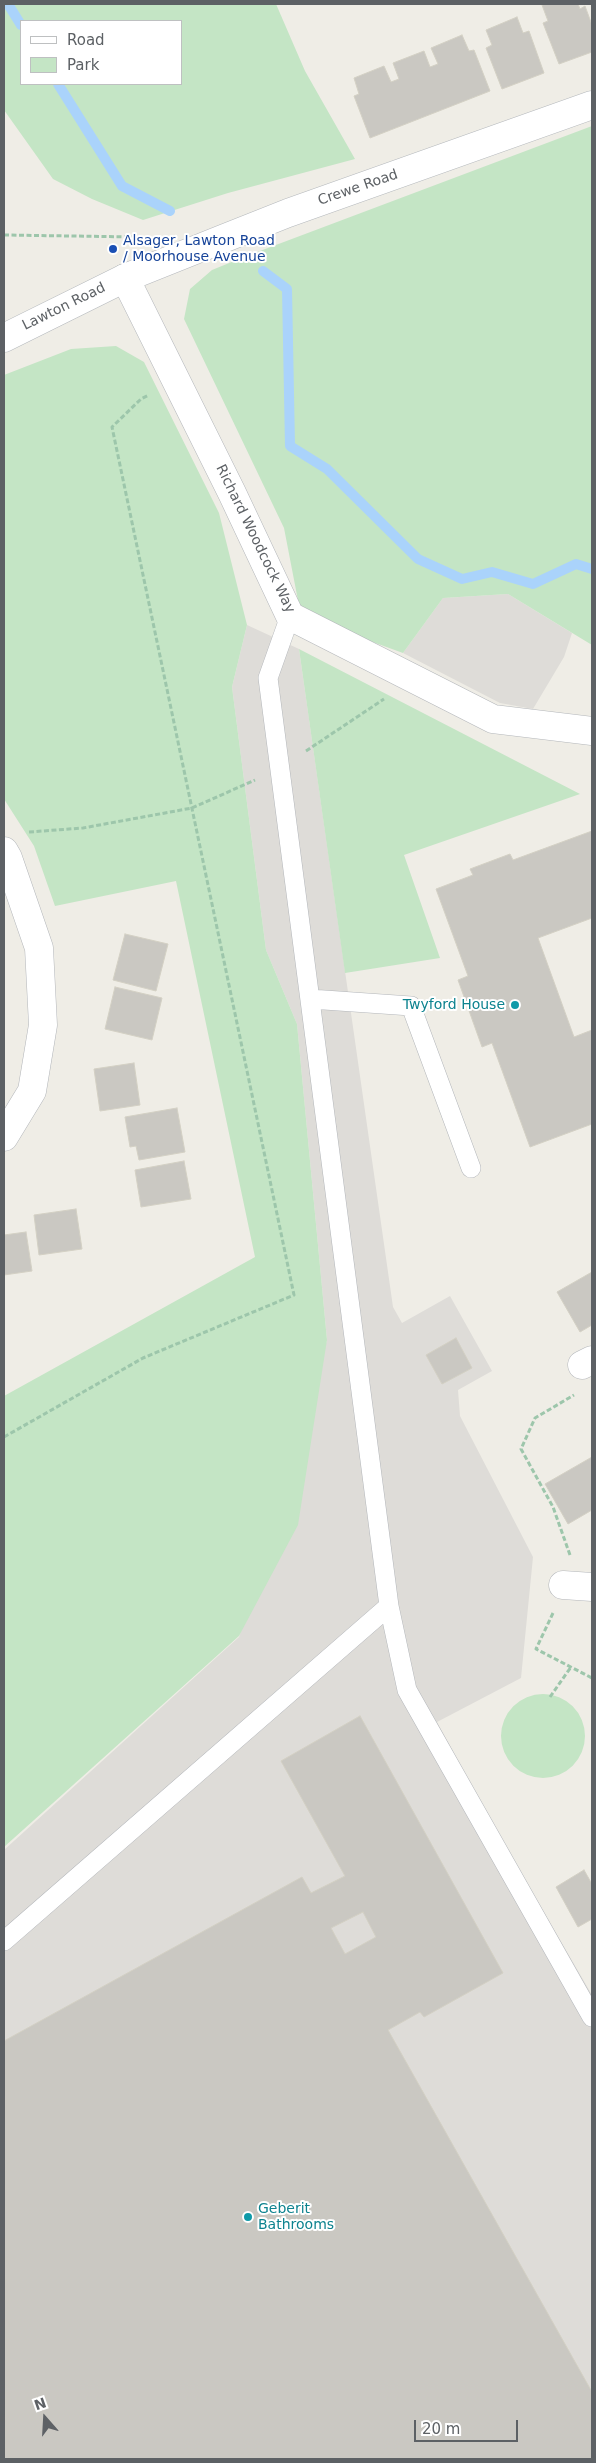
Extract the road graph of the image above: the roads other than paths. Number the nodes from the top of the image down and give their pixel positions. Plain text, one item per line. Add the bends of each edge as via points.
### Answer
1 (592, 105) edge
2 (125, 278) junction
3 (6, 333) edge
4 (290, 616) junction
5 (592, 731) edge
6 (4, 851) edge
7 (310, 1000) junction
8 (4, 1137) edge
9 (471, 1168) dead end
10 (564, 1585) road end
11 (592, 1587) edge
12 (389, 1606) junction
13 (4, 1940) edge
14 (592, 2017) edge

1 - 2 street, Crewe Road via 288,213
2 - 3 street, Lawton Road
2 - 4 street, Richard Woodcock Way
4 - 5 street, Richard Woodcock Way via 493,719
4 - 7 lane via 268,678
6 - 8 street via 39,948 43,1025 32,1091
7 - 9 lane via 411,1006
7 - 12 lane
10 - 11 street
12 - 13 lane
12 - 14 lane via 407,1690

